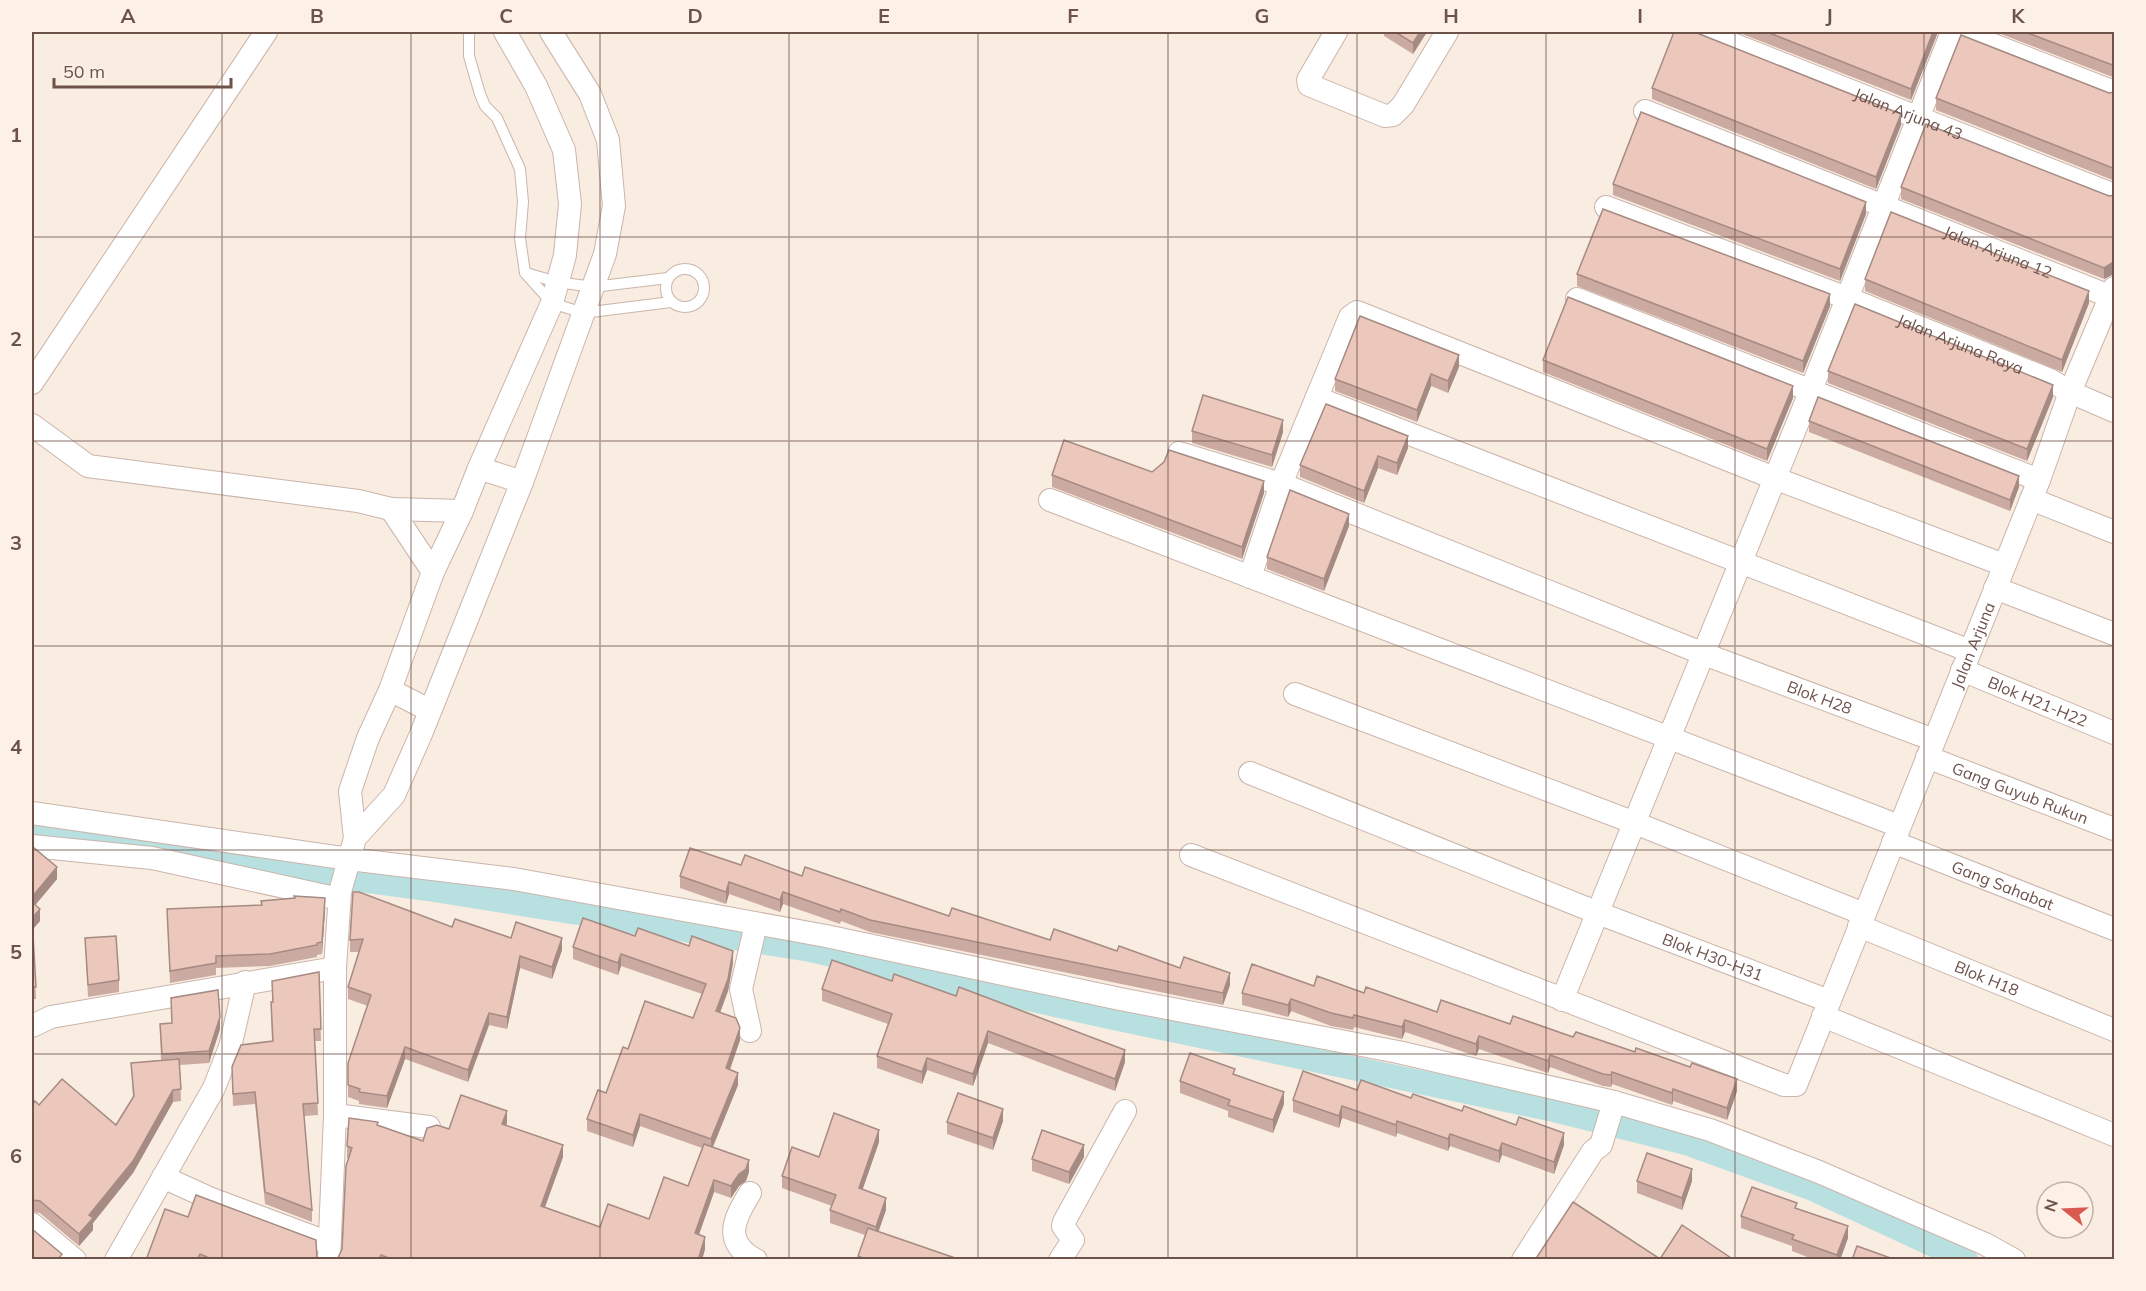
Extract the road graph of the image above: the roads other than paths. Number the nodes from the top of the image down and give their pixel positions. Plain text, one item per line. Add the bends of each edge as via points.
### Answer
1 (266, 32) edge
2 (469, 32) edge
3 (505, 32) edge
4 (551, 32) edge
5 (1336, 32) edge
6 (1447, 32) edge
7 (1702, 32) edge
8 (1952, 32) edge
9 (1960, 32) edge
10 (2115, 92) edge
11 (1645, 111) edge
12 (1918, 117) junction
13 (2115, 195) edge
14 (1883, 206) junction
15 (1606, 207) edge
16 (525, 273) junction
17 (668, 278) junction
18 (593, 286) junction
19 (554, 292) junction
20 (2113, 295) edge
21 (1847, 298) junction
22 (1577, 299) edge
23 (671, 302) junction
24 (583, 313) junction
25 (32, 382) edge
26 (1811, 390) junction
27 (2070, 392) junction
28 (1317, 398) junction
29 (2115, 411) edge
30 (32, 425) edge
31 (1179, 453) edge
32 (479, 468) junction
33 (1774, 478) junction
34 (522, 482) junction
35 (1281, 484) junction
36 (2035, 489) junction
37 (1050, 500) dead end
38 (391, 509) junction
39 (462, 511) junction
40 (2115, 532) edge
41 (1740, 562) junction
42 (2004, 565) junction
43 (433, 572) junction
44 (1250, 577) junction
45 (1995, 588) junction
46 (2115, 634) edge
47 (1704, 654) junction
48 (1966, 661) junction
49 (390, 690) junction
50 (1295, 694) dead end
51 (429, 710) junction
52 (2115, 733) edge
53 (1671, 737) junction
54 (1930, 748) junction
55 (1250, 773) dead end
56 (32, 813) edge
57 (1635, 823) junction
58 (2115, 829) edge
59 (1896, 834) junction
60 (32, 846) edge
61 (349, 855) junction
62 (1191, 855) dead end
63 (339, 895) junction
64 (1598, 913) junction
65 (1862, 920) junction
66 (754, 928) junction
67 (2115, 928) edge
68 (335, 968) junction
69 (245, 985) junction
70 (1562, 1000) junction
71 (1826, 1009) junction
72 (32, 1026) edge
73 (2115, 1030) edge
74 (750, 1031) dead end
75 (1612, 1108) junction
76 (1125, 1111) dead end
77 (335, 1115) junction
78 (429, 1127) edge
79 (2115, 1135) edge
80 (164, 1177) junction
81 (750, 1193) dead end
82 (32, 1224) edge
83 (329, 1251) edge
84 (747, 1258) edge
85 (75, 1260) edge
86 (116, 1260) edge
87 (1060, 1260) edge
88 (1523, 1260) edge
89 (2014, 1260) edge

1 - 25 street
2 - 16 lane via 470,56 480,94 497,118 520,169 524,202 520,238
3 - 19 street via 536,86 564,150 570,204 565,255
4 - 18 street via 590,94 608,140 614,206 605,254
5 - 6 street via 1308,85 1384,116 1393,116 1403,105
7 - 12 street, Jalan Arjuna 43
8 - 12 street
9 - 10 street
11 - 14 street, Jalan Arjuna 12
12 - 13 street, Jalan Arjuna 43
12 - 14 street
14 - 20 street, Jalan Arjuna 12
14 - 21 street
15 - 21 street, Jalan Arjuna Raya
16 - 19 lane
16 - 19 lane
17 - 18 lane
17 - 23 lane via 667,295
17 - 23 lane via 674,272 691,270 702,282 701,298 695,304 678,306
18 - 19 lane
18 - 24 street
19 - 24 lane
19 - 32 street
20 - 27 street, Jalan Arjuna
21 - 26 street
21 - 27 street, Jalan Arjuna Raya via 2050,380
22 - 26 street
23 - 24 lane
24 - 34 street
26 - 33 street
26 - 36 street
27 - 29 street, Jalan Arjuna Raya
27 - 36 street, Jalan Arjuna
28 - 33 street via 1350,316 1357,312
28 - 35 street
28 - 41 street, Blok H21-H22
30 - 38 street via 88,466 358,501
31 - 35 street, Blok H28
32 - 34 street
32 - 39 street
33 - 41 street
33 - 42 street
34 - 51 street
35 - 44 street
35 - 47 street, Blok H28
36 - 40 street
36 - 42 street, Jalan Arjuna
37 - 44 street, Gang Sahabat
38 - 39 street
38 - 43 street
39 - 43 street
41 - 47 street
41 - 48 street, Blok H21-H22
42 - 45 street, Jalan Arjuna
43 - 49 street
44 - 53 street, Gang Sahabat
45 - 46 street
45 - 48 street, Jalan Arjuna
47 - 53 street
47 - 54 street, Blok H28
48 - 52 street, Blok H21-H22
48 - 54 street, Jalan Arjuna
49 - 51 street
49 - 61 street via 350,792
50 - 57 street, Blok H18
51 - 61 street via 394,795
53 - 57 street
53 - 59 street, Gang Sahabat
54 - 58 street, Gang Guyub Rukun
54 - 59 street, Jalan Arjuna
55 - 64 street, Blok H30-H31
56 - 61 street
57 - 64 street
57 - 65 street, Blok H18
59 - 65 street, Jalan Arjuna
59 - 67 street, Gang Sahabat
60 - 63 street via 152,858
61 - 63 street
61 - 66 street via 514,879
62 - 70 street
63 - 68 street
64 - 70 street
64 - 71 street, Blok H30-H31
65 - 71 street, Jalan Arjuna
65 - 73 street, Blok H18
66 - 74 street via 741,989
66 - 75 street via 826,936 1120,999 1398,1052
68 - 69 street
68 - 77 street
69 - 72 street via 51,1017
69 - 80 street via 230,1047 214,1088
70 - 71 street, Jalan Arjuna via 1790,1087 1796,1085
71 - 79 street, Blok H30-H31
75 - 88 street via 1601,1145
75 - 89 street via 1710,1130 1820,1172
76 - 87 street via 1064,1222 1073,1240
77 - 78 street
77 - 83 street
80 - 83 street
80 - 86 street
81 - 84 street via 734,1223 735,1239
82 - 85 street

